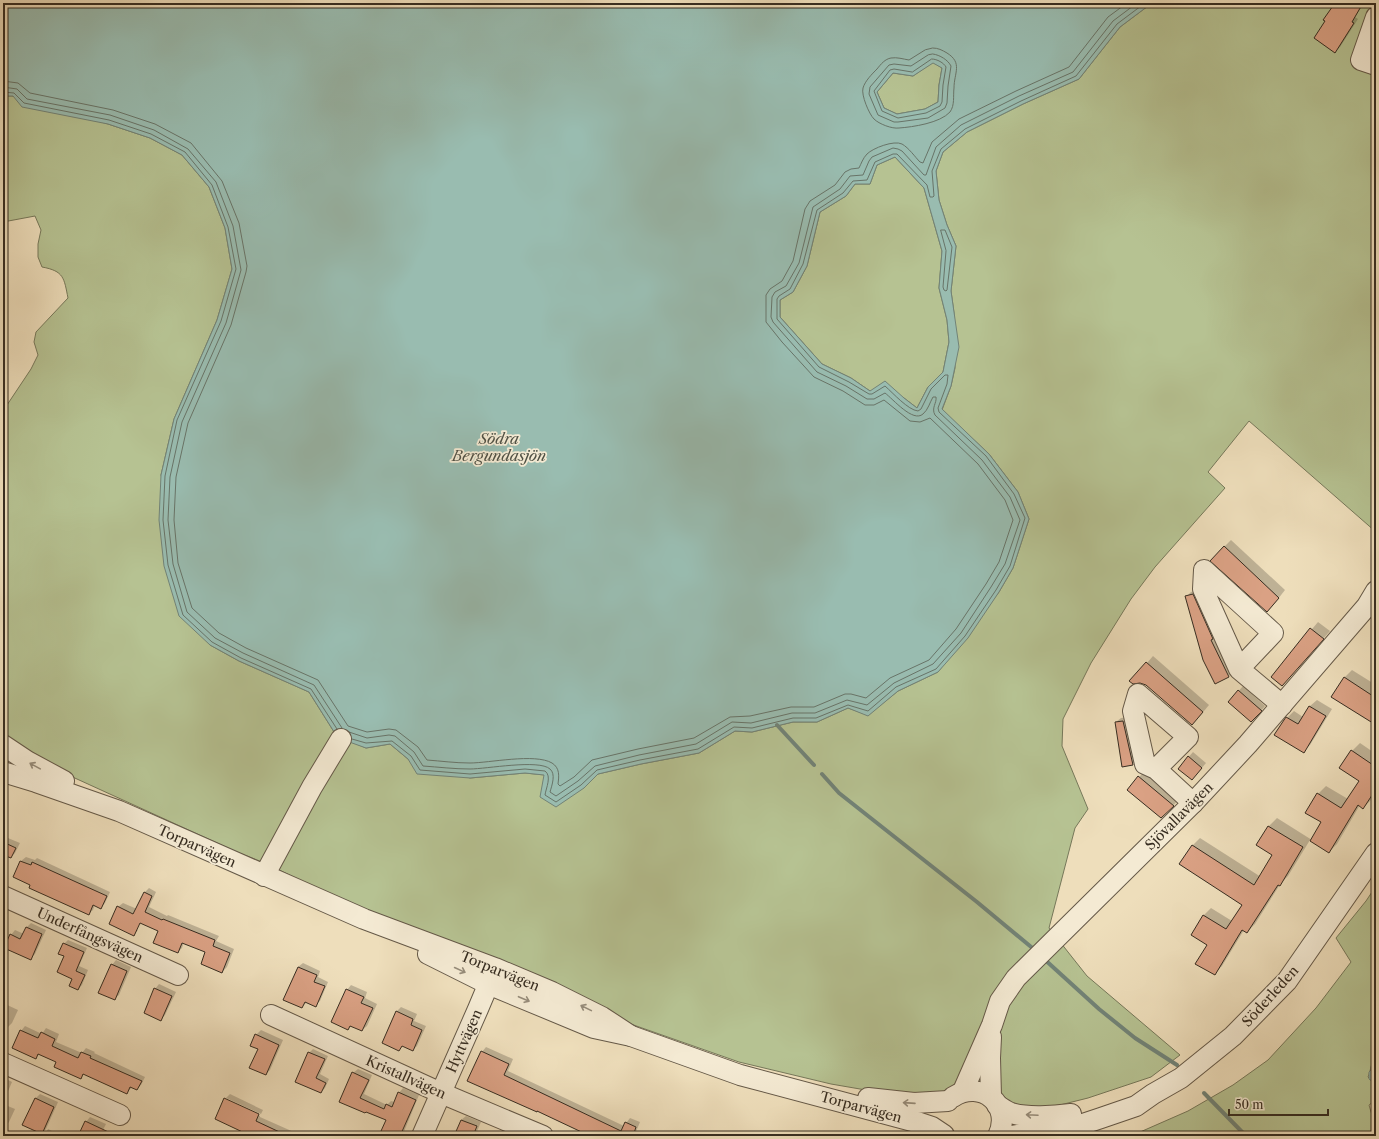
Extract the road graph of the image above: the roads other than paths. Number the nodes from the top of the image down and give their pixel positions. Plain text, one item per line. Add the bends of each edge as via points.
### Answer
1 (1376, 17) edge
2 (1376, 65) edge
3 (1372, 598) edge
4 (1239, 669) dead end
5 (1282, 705) junction
6 (341, 739) dead end
7 (3, 745) edge
8 (1156, 769) dead end
9 (3, 772) edge
10 (1193, 803) junction
11 (119, 811) junction
12 (1376, 853) edge
13 (264, 876) junction
14 (3, 896) edge
15 (178, 975) dead end
16 (492, 976) junction
17 (271, 1015) dead end
18 (992, 1025) junction
19 (3, 1063) edge
20 (777, 1085) junction
21 (441, 1093) junction
22 (1153, 1094) junction
23 (955, 1096) junction
24 (994, 1101) junction
25 (120, 1115) dead end
26 (944, 1135) edge
27 (422, 1136) edge
28 (543, 1136) edge
29 (998, 1136) edge
30 (1011, 1136) edge

1 - 2 street via 1361,60
3 - 5 street, Sjövallavägen
4 - 5 street
5 - 10 street, Sjövallavägen
6 - 13 street
11 -> 7 street, Torparvägen via 27,761
8 - 10 street
9 - 11 street, Torparvägen
10 - 18 street, Sjövallavägen via 1016,978 1000,1001
11 - 13 street, Torparvägen
12 - 22 street, Söderleden via 1287,981 1233,1036 1181,1078
13 - 16 street, Torparvägen via 364,920 438,960
14 - 15 street, Underfångsvägen
16 - 20 street, Torparvägen via 594,1028 630,1036 740,1075
16 - 21 street, Hyttvägen
17 - 21 street, Kristallvägen
18 - 23 street, Sjövallavägen
18 - 24 street, Sjövallavägen via 990,1058
19 - 25 street
23 -> 20 street, Torparvägen via 924,1104
20 - 26 street, Torparvägen via 920,1122
21 - 27 street, Hyttvägen
21 - 28 street, Kristallvägen
22 -> 24 street, Söderleden via 1082,1111 1039,1116 1012,1113
22 - 30 street, Söderleden via 1136,1106 1082,1124
23 - 24 street, Torparvägen via 975,1091 982,1092
23 - 26 street, Sjövallavägen via 944,1106 940,1123
24 - 29 street, Sjövallavägen via 1002,1119

